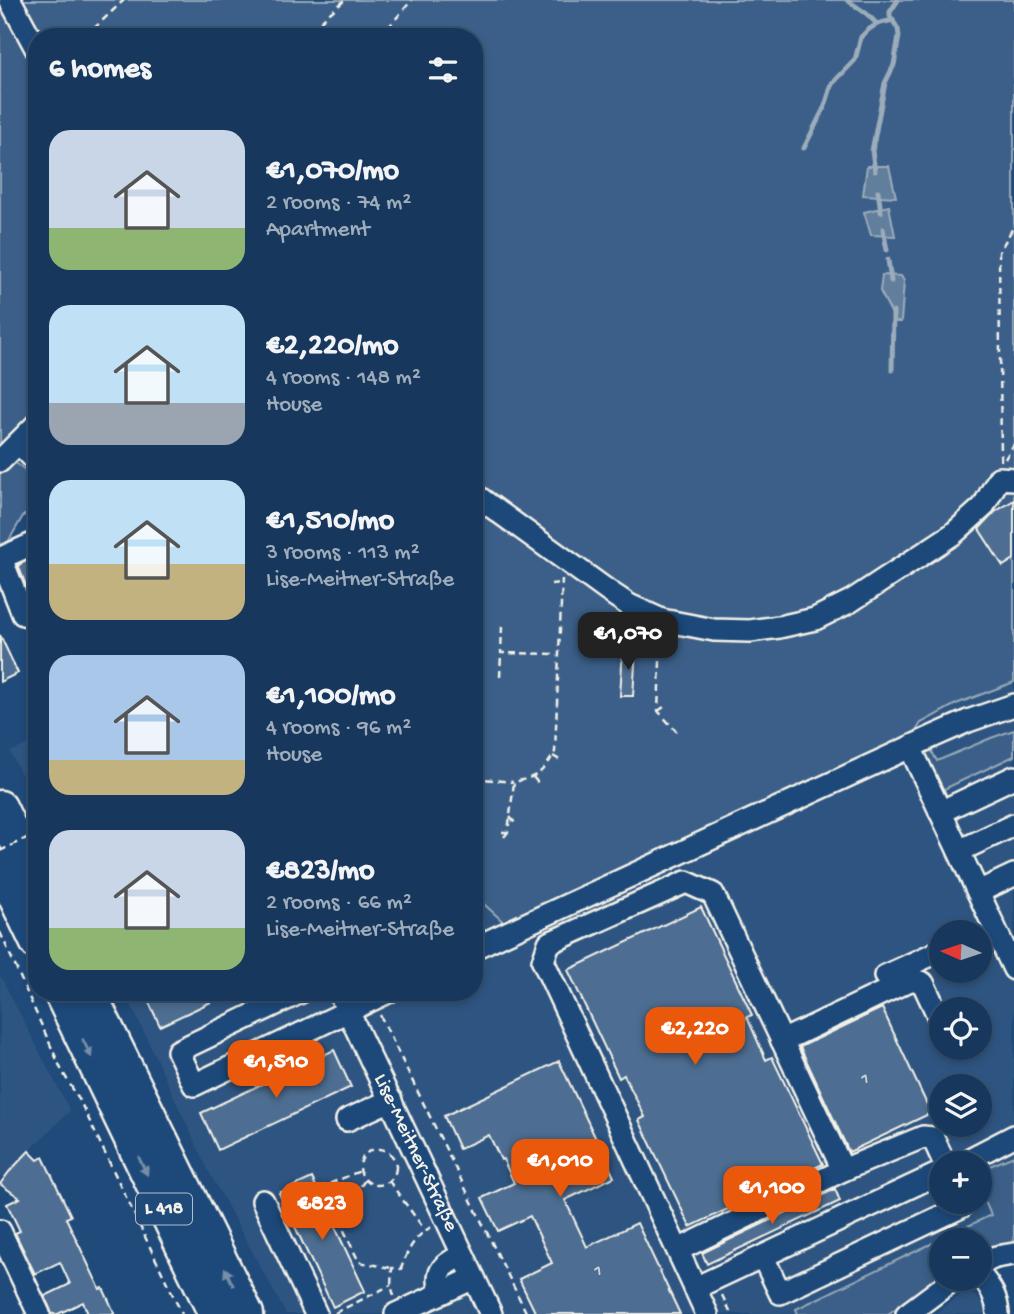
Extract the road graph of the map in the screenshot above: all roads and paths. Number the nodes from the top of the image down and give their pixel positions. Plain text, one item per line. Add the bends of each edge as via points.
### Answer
1 (10, 0) edge
2 (124, 0) edge
3 (345, 0) edge
4 (412, 0) edge
5 (94, 28) edge
6 (312, 28) edge
7 (388, 28) edge
8 (28, 33) edge
9 (1014, 226) edge
10 (28, 434) edge
11 (19, 443) junction
12 (28, 452) edge
13 (0, 461) edge
14 (1007, 473) edge
15 (483, 500) edge
16 (28, 546) edge
17 (563, 558) junction
18 (562, 583) junction
19 (551, 584) dead end
20 (28, 615) edge
21 (662, 620) junction
22 (502, 626) dead end
23 (533, 649) dead end
24 (501, 653) junction
25 (533, 654) junction
26 (559, 654) junction
27 (654, 666) dead end
28 (660, 666) junction
29 (500, 677) dead end
30 (1014, 705) edge
31 (664, 707) dead end
32 (658, 711) junction
33 (677, 733) dead end
34 (910, 747) junction
35 (553, 756) junction
36 (563, 762) dead end
37 (533, 777) junction
38 (1014, 777) edge
39 (483, 779) edge
40 (514, 782) junction
41 (539, 784) dead end
42 (0, 807) edge
43 (940, 812) junction
44 (510, 817) junction
45 (515, 823) dead end
46 (1014, 825) edge
47 (502, 832) dead end
48 (508, 832) junction
49 (28, 837) edge
50 (504, 838) dead end
51 (0, 850) edge
52 (958, 851) junction
53 (28, 865) edge
54 (0, 866) edge
55 (1014, 875) edge
56 (978, 892) junction
57 (983, 920) edge
58 (28, 924) edge
59 (0, 932) edge
60 (992, 938) edge
61 (483, 944) edge
62 (929, 957) edge
63 (1012, 962) edge
64 (28, 995) edge
65 (929, 997) edge
66 (31, 1001) edge
67 (64, 1001) edge
68 (93, 1001) edge
69 (282, 1001) edge
70 (344, 1001) edge
71 (370, 1001) edge
72 (382, 1001) edge
73 (349, 1012) junction
74 (779, 1035) junction
75 (391, 1100) junction
76 (347, 1120) dead end
77 (1014, 1136) edge
78 (939, 1151) edge
79 (985, 1151) edge
80 (843, 1170) junction
81 (360, 1171) junction
82 (929, 1178) edge
83 (365, 1180) junction
84 (389, 1181) junction
85 (319, 1188) dead end
86 (263, 1201) dead end
87 (946, 1214) edge
88 (446, 1219) junction
89 (425, 1230) junction
90 (0, 1231) edge
91 (678, 1250) junction
92 (1014, 1254) edge
93 (463, 1255) junction
94 (763, 1256) junction
95 (992, 1259) edge
96 (392, 1268) junction
97 (474, 1278) junction
98 (391, 1285) junction
99 (695, 1288) junction
100 (992, 1289) edge
101 (938, 1291) edge
102 (442, 1293) junction
103 (398, 1313) edge
104 (39, 1314) edge
105 (182, 1314) edge
106 (215, 1314) edge
107 (247, 1314) edge
108 (316, 1314) edge
109 (332, 1314) edge
110 (491, 1314) edge
111 (527, 1314) edge
112 (708, 1314) edge
113 (907, 1314) edge
114 (998, 1314) edge

1 - 8 street
2 - 5 path
3 - 6 path
4 - 7 path
9 - 14 path via 999,252
10 - 11 street
11 - 12 street
11 - 13 street
14 - 21 street via 999,478 983,507 953,534 851,601 814,619 732,632
15 - 17 street
16 - 20 street via 1,558 23,614
17 - 18 path
17 - 21 street via 629,605
18 - 19 path
18 - 26 path
21 - 28 path
22 - 24 path
23 - 25 path
24 - 25 path
24 - 29 path
25 - 26 path
26 - 35 path
27 - 28 path
28 - 32 path
30 - 34 street
31 - 32 path
32 - 33 path
34 - 43 street
34 - 61 street
35 - 36 path
35 - 37 path via 544,771
37 - 40 path
37 - 41 path
38 - 43 street
39 - 40 path
40 - 44 path
42 - 53 highway
43 - 52 street
44 - 45 path
44 - 48 path
46 - 52 street
47 - 48 path
48 - 50 path
49 - 51 path, bridge
52 - 56 street
54 - 58 highway
55 - 56 street
56 - 57 street
59 - 64 path
60 - 63 street
62 - 74 street
65 - 74 street via 923,983 912,979
66 - 105 path
67 -> 106 highway, L 418
107 -> 68 highway, L 418
69 - 73 street via 178,1051 194,1085
70 - 73 street, Lise-Meitner-Straße
71 - 73 street
72 - 111 path
73 - 75 street, Lise-Meitner-Straße
74 - 80 street
74 - 91 street via 713,894 686,882 549,943 543,961
75 - 76 street
75 - 88 street, Lise-Meitner-Straße
77 - 79 street
78 - 80 street via 933,1138 923,1137
80 - 91 street
81 - 83 path
81 - 84 path via 362,1157 381,1149 395,1163
81 - 85 path
82 - 94 street
83 - 84 path via 377,1185
83 - 96 path via 338,1218 359,1262
84 - 89 path
86 - 108 street
87 - 94 street via 780,1293
88 - 89 path
88 - 93 street, Lise-Meitner-Straße
89 - 96 path via 401,1269
90 - 104 street
91 - 99 street
92 - 95 street
93 - 97 street, Lise-Meitner-Straße
93 - 102 street via 443,1265 439,1274
94 - 99 street
96 - 98 path
97 - 102 street
97 - 110 street, Lise-Meitner-Straße
98 - 103 path
98 - 109 path
99 - 112 street
100 - 114 street
101 - 113 street
102 - 103 street

